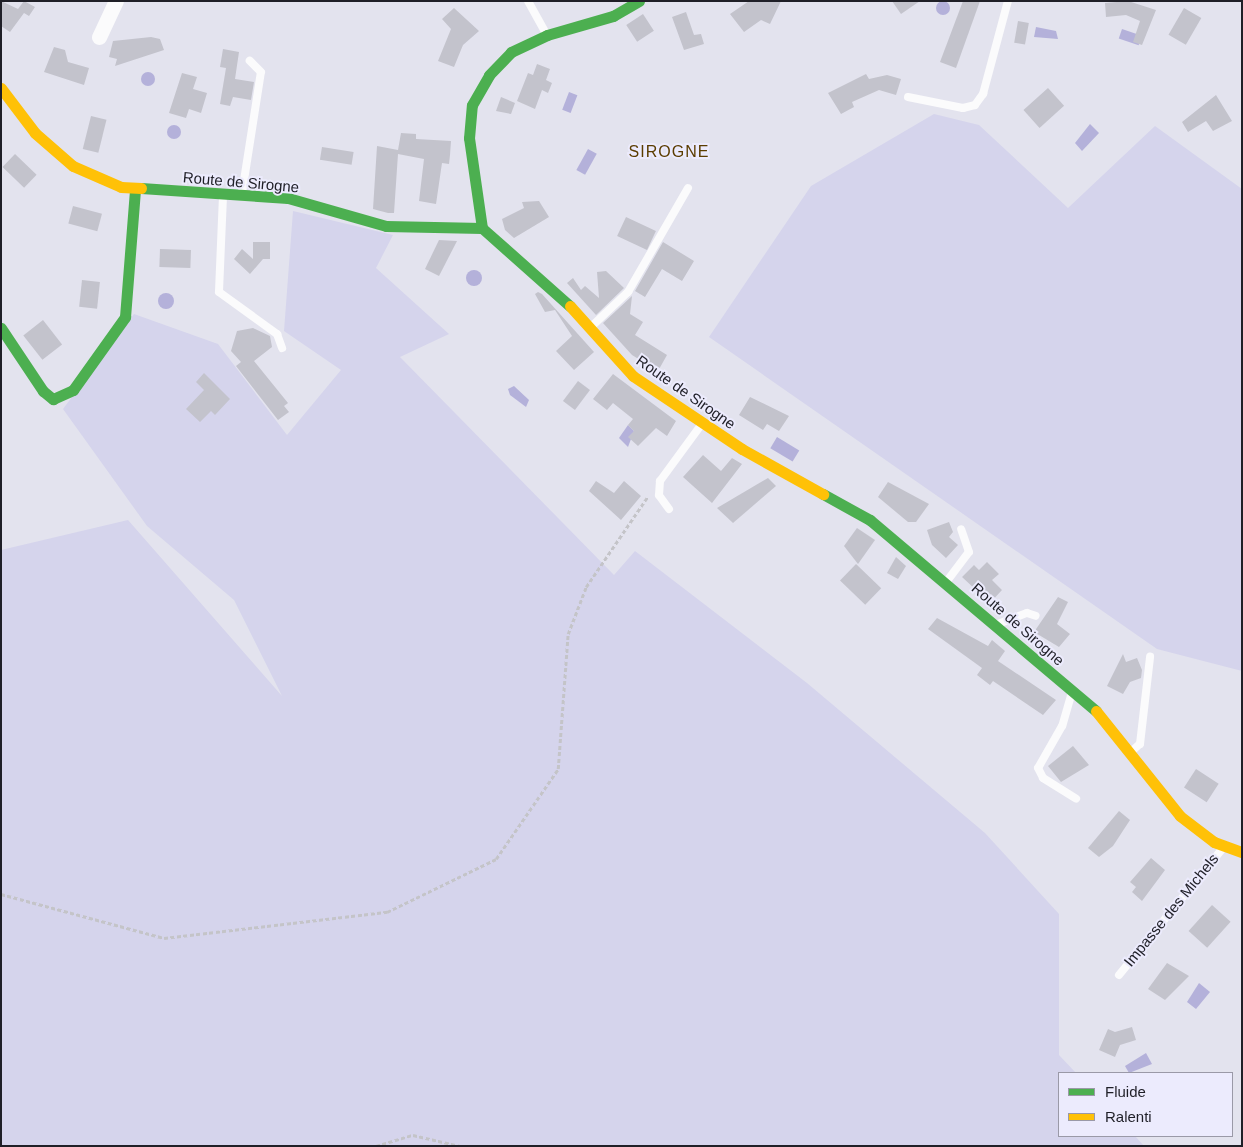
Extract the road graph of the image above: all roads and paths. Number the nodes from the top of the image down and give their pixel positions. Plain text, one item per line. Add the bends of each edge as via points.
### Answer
1 (116, 1) edge
2 (528, 1) edge
3 (639, 1) edge
4 (1008, 1) edge
5 (547, 35) junction
6 (99, 37) dead end
7 (250, 61) dead end
8 (1, 88) edge
9 (908, 97) dead end
10 (688, 188) dead end
11 (134, 190) junction
12 (223, 194) junction
13 (241, 195) junction
14 (482, 228) junction
15 (1, 328) edge
16 (589, 329) junction
17 (282, 348) dead end
18 (704, 422) junction
19 (660, 481) junction
20 (668, 509) dead end
21 (961, 529) dead end
22 (946, 583) junction
23 (1036, 616) dead end
24 (996, 625) junction
25 (1150, 657) dead end
26 (1072, 691) junction
27 (1133, 750) junction
28 (1076, 799) dead end
29 (1224, 846) junction
30 (1242, 852) edge
31 (1, 894) edge
32 (1119, 975) dead end
33 (376, 1146) edge
34 (460, 1146) edge

1 - 6 street
2 - 5 lane
3 - 5 street via 613,16
4 - 9 lane via 983,94 975,105 963,108
5 - 14 street via 511,52 489,75 472,104 469,138
7 - 13 lane via 261,72
8 - 11 street, Route de Sirogne via 35,133 74,166
10 - 16 lane via 628,292
11 - 12 street, Route de Sirogne
11 - 15 street via 125,317 73,390 52,399 43,391
12 - 13 street, Route de Sirogne
12 - 17 lane via 219,292 277,334
13 - 14 street, Route de Sirogne via 288,198 386,226
14 - 16 street, Route de Sirogne via 551,285
16 - 18 street, Route de Sirogne via 633,376
18 - 19 lane
18 - 22 street, Route de Sirogne via 742,449 870,520
19 - 20 lane via 659,495
19 - 31 path via 586,587 568,634 558,769 496,858 387,912 164,938
21 - 22 lane via 969,552
22 - 24 street, Route de Sirogne
23 - 24 lane via 1027,613
24 - 26 street, Route de Sirogne
25 - 27 lane via 1140,744
26 - 27 street, Route de Sirogne via 1108,721
26 - 28 lane via 1062,726 1038,768 1044,778
27 - 29 street, Route de Sirogne via 1180,816
29 - 30 street, Route de Sirogne
29 - 32 lane, Impasse des Michels
33 - 34 path via 413,1135

